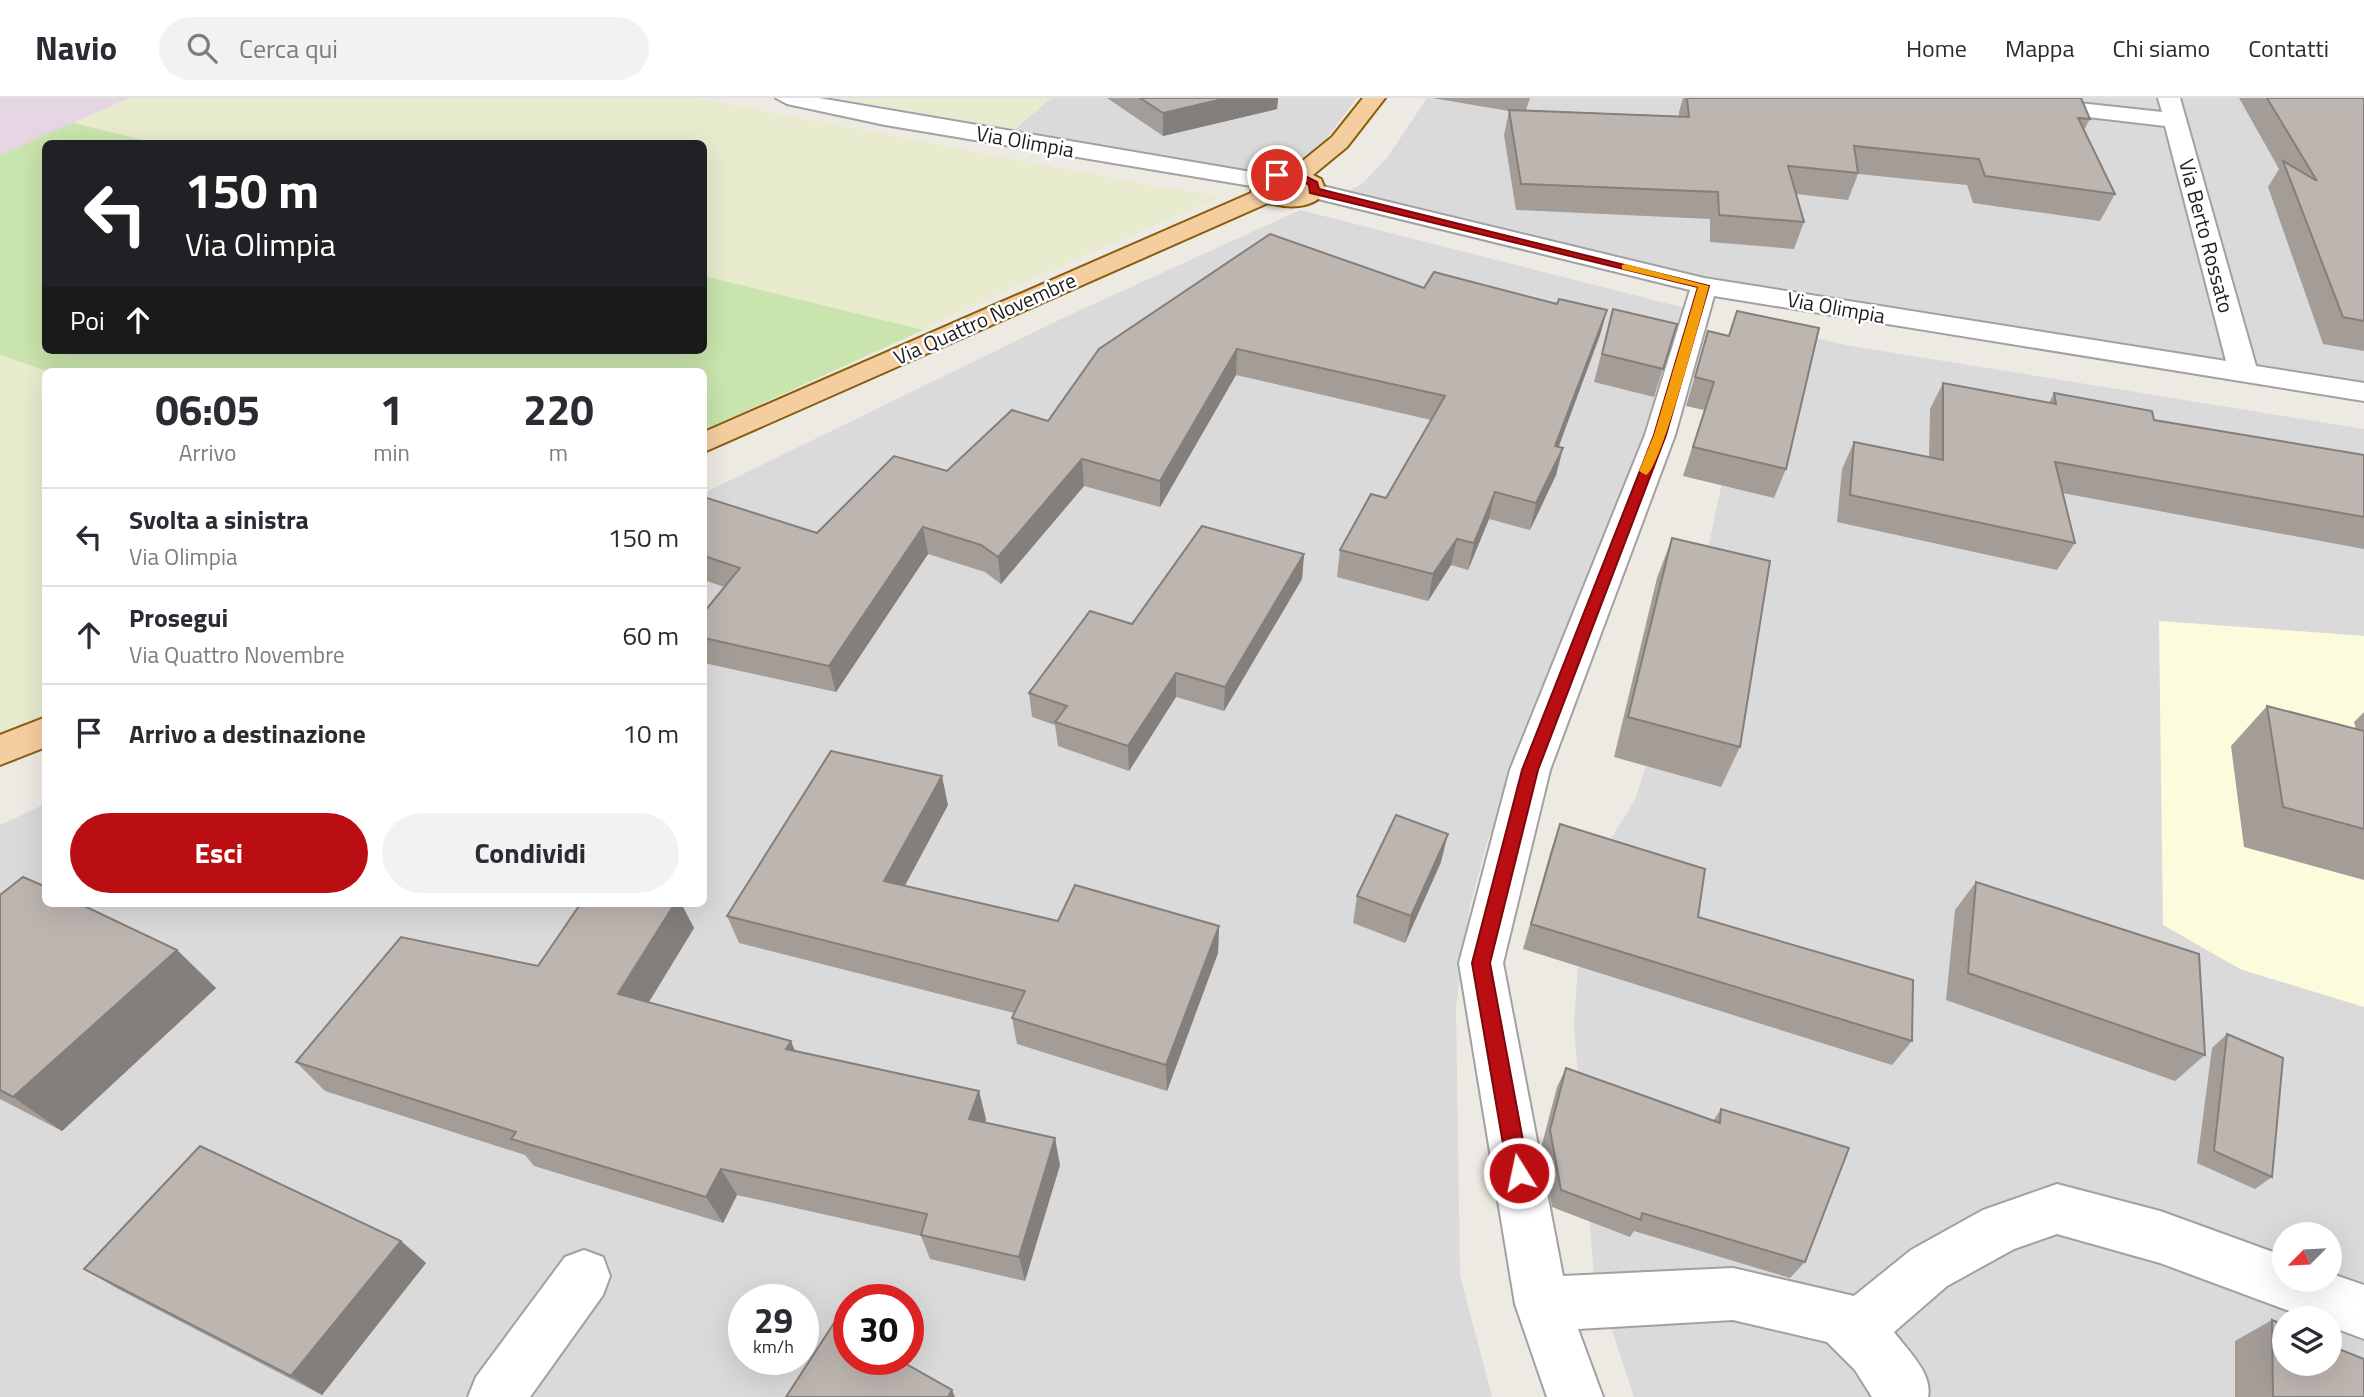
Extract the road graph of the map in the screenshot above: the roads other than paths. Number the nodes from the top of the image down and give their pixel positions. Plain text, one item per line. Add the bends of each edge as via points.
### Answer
1 (787, 98) edge
2 (1374, 98) edge
3 (1975, 98) edge
4 (2171, 109) edge
5 (1305, 183) junction
6 (1265, 188) junction
7 (1704, 286) junction
8 (2244, 375) junction
9 (2364, 392) edge
10 (707, 442) edge
11 (42, 734) edge
12 (0, 751) edge
13 (584, 1276) dead end
14 (1542, 1304) junction
15 (2364, 1312) edge
16 (1855, 1330) junction
17 (496, 1397) edge
18 (1575, 1397) edge
19 (1900, 1397) edge

1 - 6 street, Via Olimpia
2 - 5 main road, Via Quattro Novembre
3 - 4 street
4 - 8 street, Via Berto Rossato
5 - 6 main road, Via Quattro Novembre via 1277,175
5 - 7 street, Via Olimpia
6 - 10 main road, Via Quattro Novembre
7 - 8 street, Via Olimpia
7 - 14 street via 1660,435 1530,770 1481,963
8 - 9 street, Via Olimpia
11 - 12 main road
13 - 17 street
14 - 16 street via 1733,1294 1842,1318
14 - 18 street
15 - 16 street via 2160,1237 2057,1209 2001,1228 1929,1268
16 - 19 street via 1902,1388

